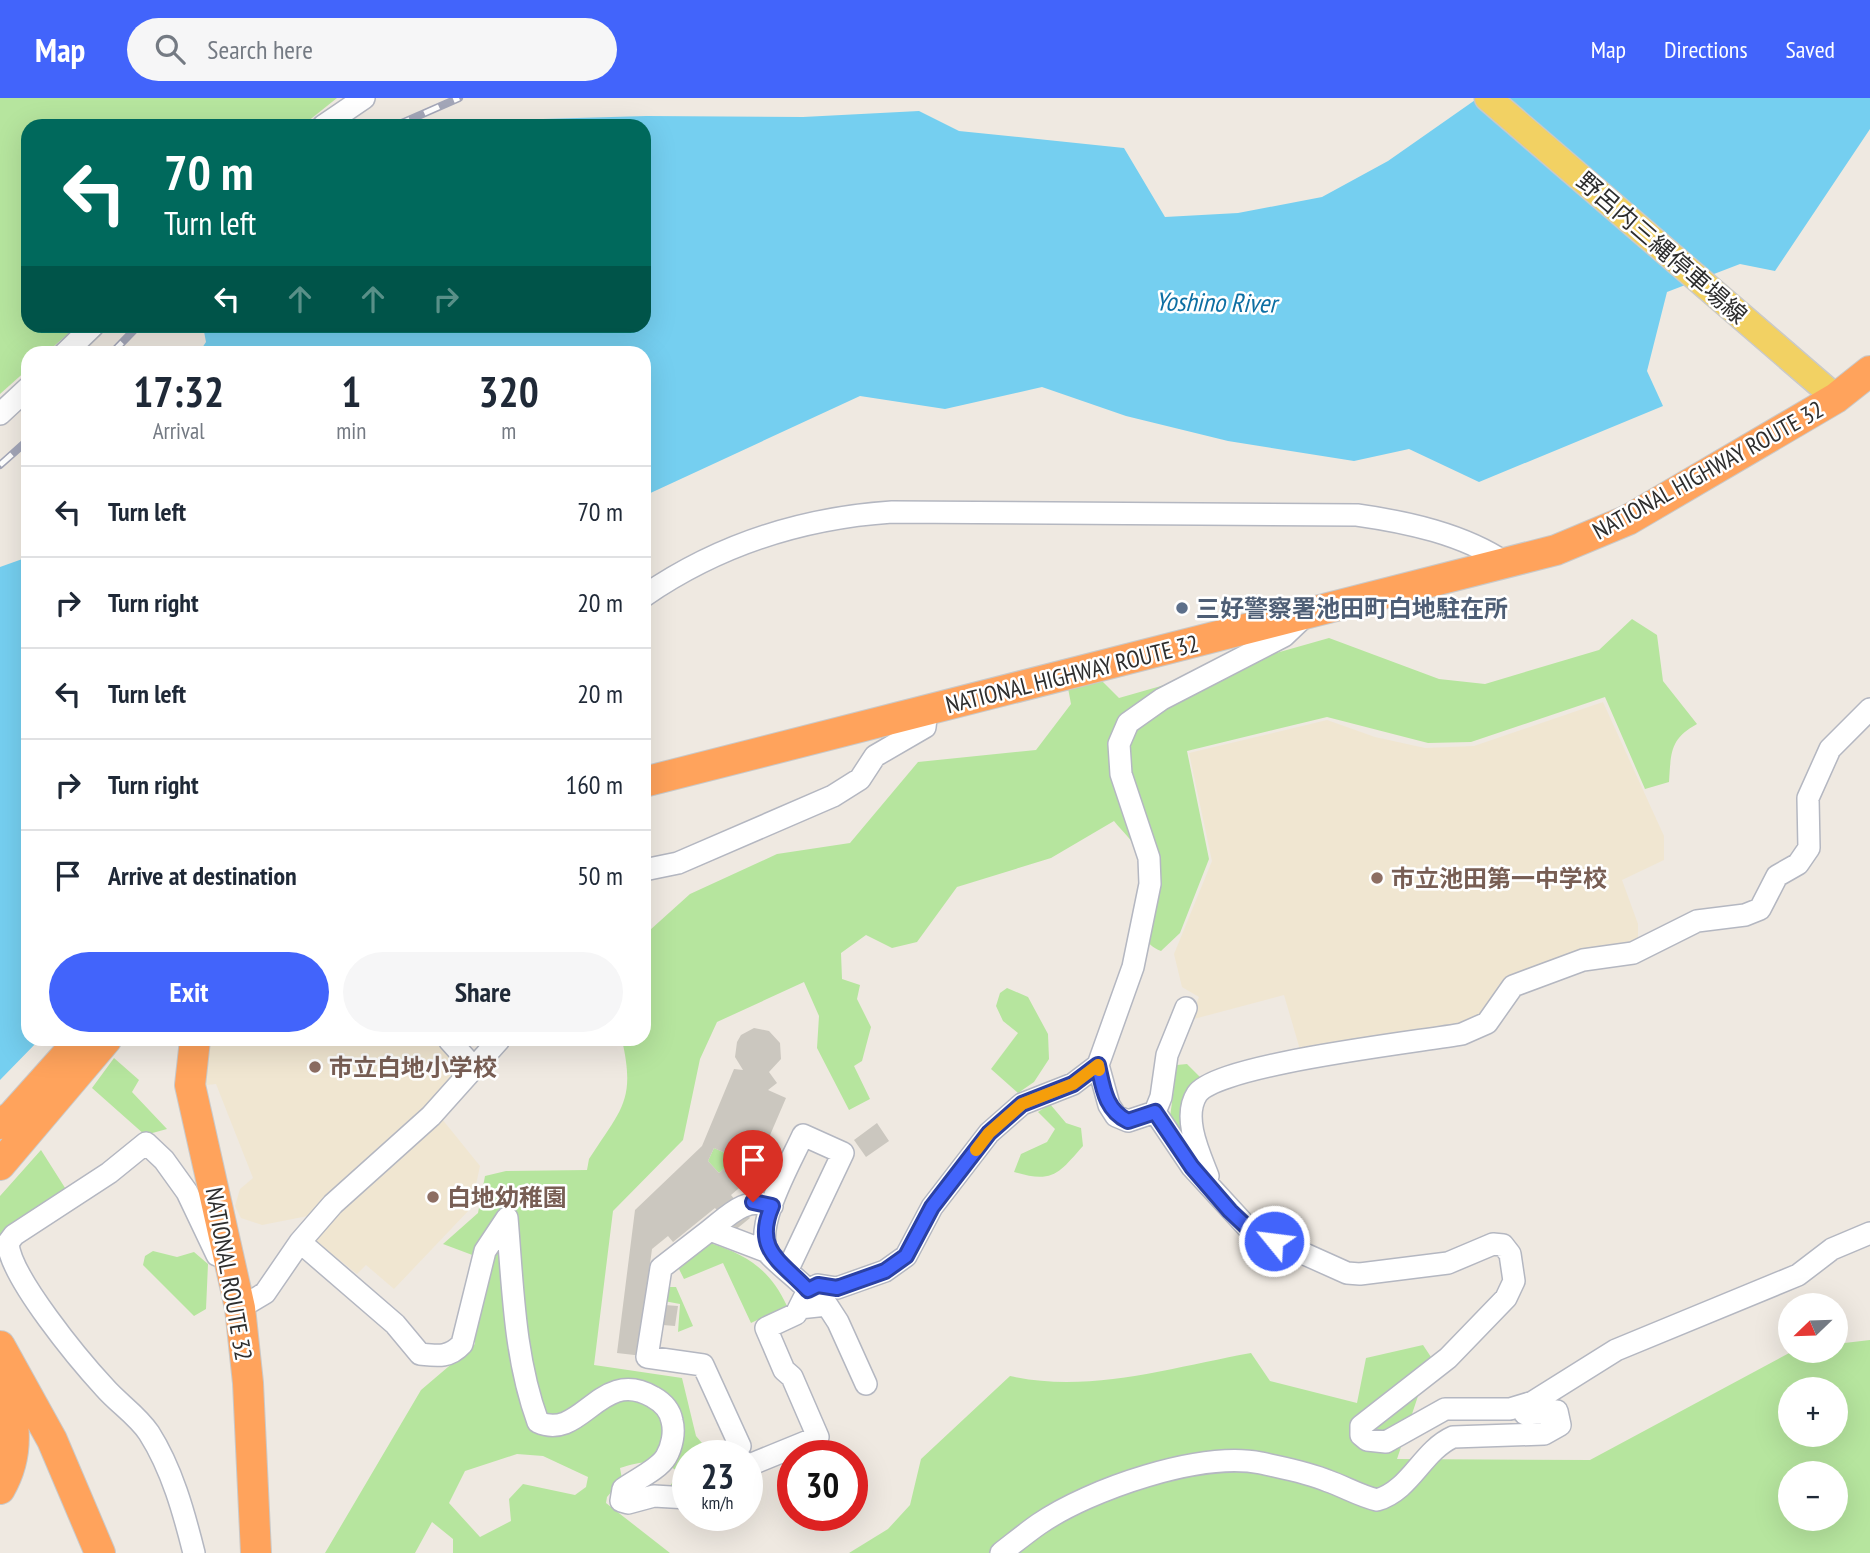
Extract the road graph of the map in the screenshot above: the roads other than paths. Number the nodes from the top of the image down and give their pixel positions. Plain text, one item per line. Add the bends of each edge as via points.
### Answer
1 (364, 98) edge
2 (1488, 98) edge
3 (333, 119) edge
4 (86, 333) edge
5 (72, 346) edge
6 (1870, 371) edge
7 (21, 394) edge
8 (1836, 398) junction
9 (0, 414) edge
10 (1506, 563) junction
11 (651, 592) edge
12 (1308, 613) junction
13 (1870, 709) edge
14 (927, 710) junction
15 (651, 780) edge
16 (651, 869) edge
17 (1186, 1008) dead end
18 (74, 1046) edge
19 (101, 1046) edge
20 (194, 1046) edge
21 (454, 1046) edge
22 (494, 1046) edge
23 (1098, 1065) junction
24 (475, 1069) junction
25 (1155, 1112) junction
26 (6, 1120) edge
27 (0, 1165) edge
28 (1212, 1187) junction
29 (772, 1206) junction
30 (709, 1230) junction
31 (1870, 1233) edge
32 (300, 1242) junction
33 (768, 1252) junction
34 (229, 1258) junction
35 (788, 1269) junction
36 (804, 1299) junction
37 (240, 1308) junction
38 (0, 1346) edge
39 (0, 1367) edge
40 (866, 1384) dead end
41 (1510, 1409) junction
42 (737, 1440) edge
43 (672, 1442) edge
44 (672, 1442) edge
45 (763, 1458) edge
46 (0, 1489) edge
47 (672, 1497) edge
48 (96, 1550) edge
49 (194, 1553) edge
50 (256, 1553) edge
51 (1001, 1553) edge

1 - 3 street
2 - 8 main road, 野呂内三縄停車場線
4 - 5 street
6 - 8 highway, NATIONAL HIGHWAY ROUTE 32
7 - 9 street
8 - 10 highway, NATIONAL HIGHWAY ROUTE 32 via 1628,520 1592,537
10 - 11 street via 1488,551 1414,526 1357,515 892,512 830,519 754,539
10 - 12 highway, NATIONAL HIGHWAY ROUTE 32
12 - 14 highway, NATIONAL HIGHWAY ROUTE 32
12 - 23 street via 1284,636 1162,699 1128,723 1119,744 1121,774 1149,858 1150,884 1133,967
13 - 28 street via 1830,750 1808,798 1810,848 1798,864 1777,876 1760,909 1697,921 1633,953 1583,960 1513,986 1486,1023 1462,1034 1262,1067 1205,1085 1195,1096 1191,1131
14 - 15 highway, NATIONAL HIGHWAY ROUTE 32
14 - 16 street via 925,727 875,757 860,779 833,796 678,863
17 - 25 street via 1167,1055
18 - 26 highway
19 - 27 highway
20 - 34 highway, NATIONAL ROUTE 32 via 190,1085
21 - 24 street
22 - 24 street
23 - 25 street via 1104,1093 1116,1115 1128,1121
23 - 36 street via 1073,1084 1022,1104 989,1133 932,1207 906,1256 885,1271 837,1288 818,1285
24 - 32 street via 431,1116 333,1204
25 - 28 street via 1192,1167
28 - 41 street via 1249,1229 1348,1273 1448,1263 1493,1244 1503,1245 1510,1254 1514,1281 1506,1298 1448,1358 1361,1426 1362,1435 1386,1442 1445,1409
29 - 30 street via 743,1205
29 - 33 street via 765,1234
29 - 35 street via 803,1135 843,1153
30 - 33 street
30 - 42 street via 661,1268 648,1357 703,1365
31 - 41 street via 1832,1249 1798,1275 1616,1350 1542,1398
32 - 37 street via 265,1293
32 - 43 street via 396,1324 420,1353 439,1357 454,1353 462,1344 485,1251 507,1218 519,1354 524,1385 538,1422 551,1429 563,1425 620,1389 635,1389 662,1403 671,1415
33 - 35 street
34 - 37 highway, NATIONAL ROUTE 32
34 - 49 street via 217,1255 187,1192 146,1143 8,1243 16,1270 70,1347 107,1391 129,1408 162,1454
35 - 36 street
36 - 40 street via 827,1305
36 - 45 street via 796,1314 766,1328 818,1437
37 - 50 highway, NATIONAL ROUTE 32
38 - 48 highway via 52,1440
39 - 46 highway via 16,1430 15,1455
41 - 51 street via 1514,1416 1557,1411 1560,1425 1544,1434 1453,1437 1441,1442 1398,1490 1377,1500 1325,1479 1259,1463 1233,1460 1190,1465 1129,1482 1070,1507
44 - 47 street via 665,1459 623,1489 621,1501

